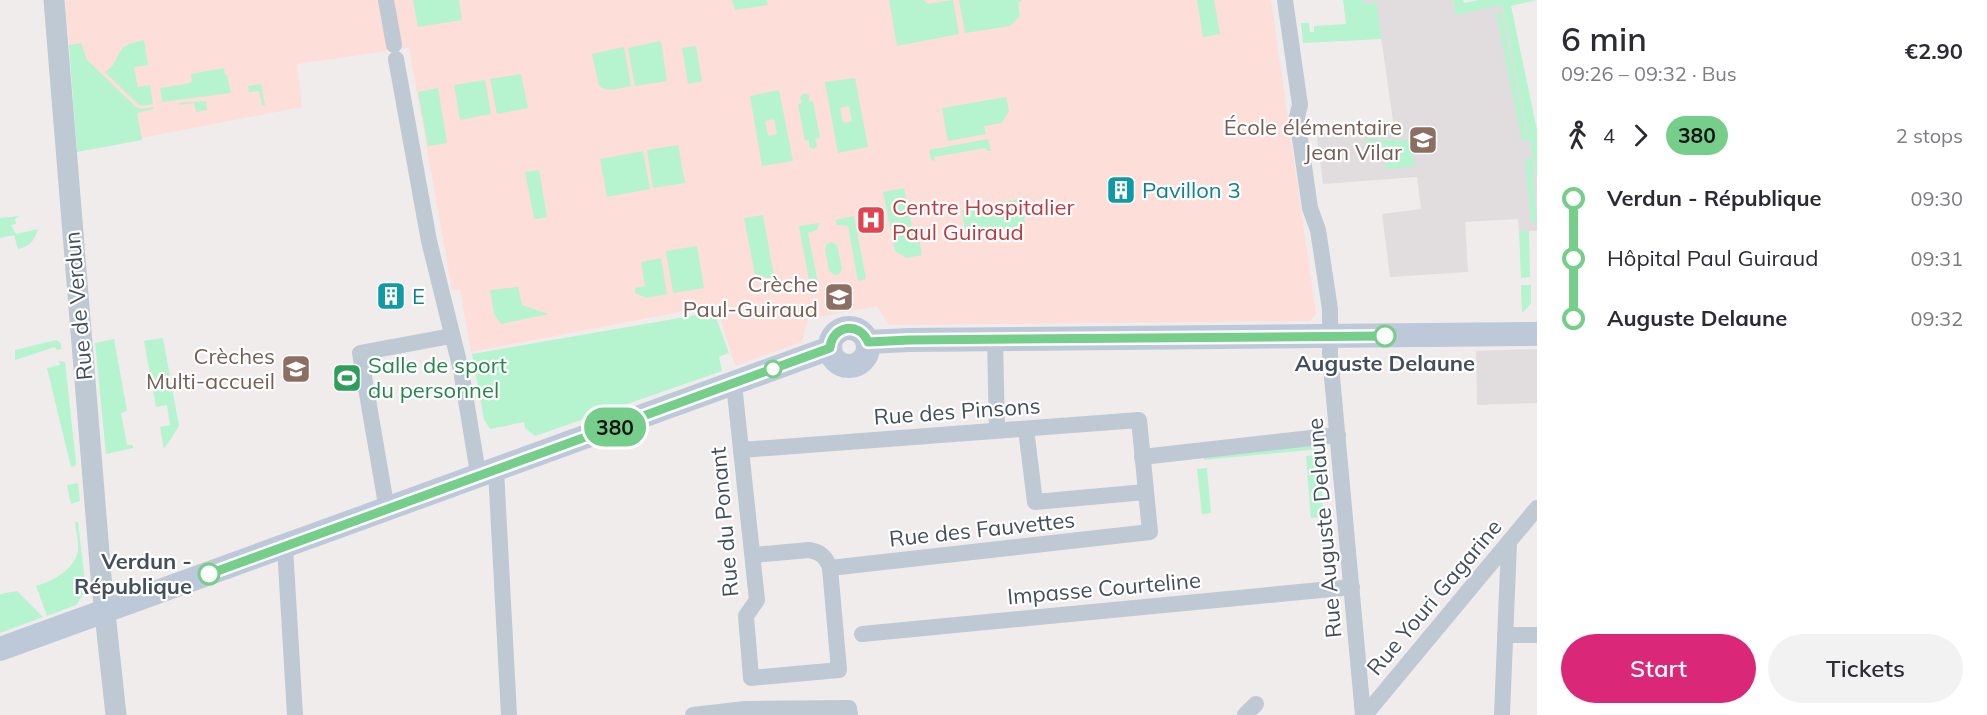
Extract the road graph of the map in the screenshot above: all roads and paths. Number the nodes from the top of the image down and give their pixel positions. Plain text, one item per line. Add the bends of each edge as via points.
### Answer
1 (54, 0) edge
2 (386, 0) edge
3 (1285, 0) edge
4 (1537, 334) edge
5 (452, 336) junction
6 (1331, 337) junction
7 (995, 340) junction
8 (734, 384) junction
9 (1026, 429) junction
10 (997, 430) junction
11 (1338, 435) junction
12 (741, 450) junction
13 (1142, 457) junction
14 (488, 473) junction
15 (1145, 492) junction
16 (1537, 508) edge
17 (387, 510) junction
18 (1509, 543) junction
19 (285, 547) junction
20 (753, 555) junction
21 (830, 568) junction
22 (1352, 587) junction
23 (104, 612) junction
24 (862, 634) dead end
25 (1505, 635) junction
26 (1537, 635) edge
27 (0, 649) edge
28 (116, 715) edge
29 (295, 715) edge
30 (509, 715) edge
31 (693, 715) edge
32 (850, 715) edge
33 (1364, 715) edge
34 (1502, 715) edge

1 - 23 street, Rue de Verdun
2 - 5 street via 429,241
3 - 6 street, Rue Auguste Delaune via 1310,208 1318,230
4 - 6 main road
5 - 14 street via 477,468
5 - 17 street via 360,352
6 - 7 main road
6 - 11 street, Rue Auguste Delaune
7 - 8 main road via 868,342 867,355 852,366 835,359 830,348
7 - 10 street
8 - 12 street, Rue du Ponant
8 - 14 main road
9 - 10 street, Rue des Pinsons
9 - 13 street, Rue des Pinsons via 1139,420
9 - 15 street via 1035,502
10 - 12 street, Rue des Pinsons
11 - 13 street
11 - 22 street, Rue Auguste Delaune
12 - 20 street, Rue du Ponant
13 - 15 street, Rue des Fauvettes
14 - 17 main road
14 - 30 street
15 - 21 street, Rue des Fauvettes via 1150,532
16 - 18 street, Rue Youri Gagarine
17 - 19 main road
18 - 25 street
18 - 33 street, Rue Youri Gagarine
19 - 23 main road
19 - 29 street
20 - 21 street via 809,550 826,558
20 - 21 street, Rue du Ponant via 758,600 746,616 751,678 839,670
22 - 24 street, Impasse Courteline
22 - 33 street, Rue Auguste Delaune
23 - 27 main road
23 - 28 street, Rue de Verdun
25 - 26 street
25 - 34 street
31 - 32 street via 745,709 849,708

